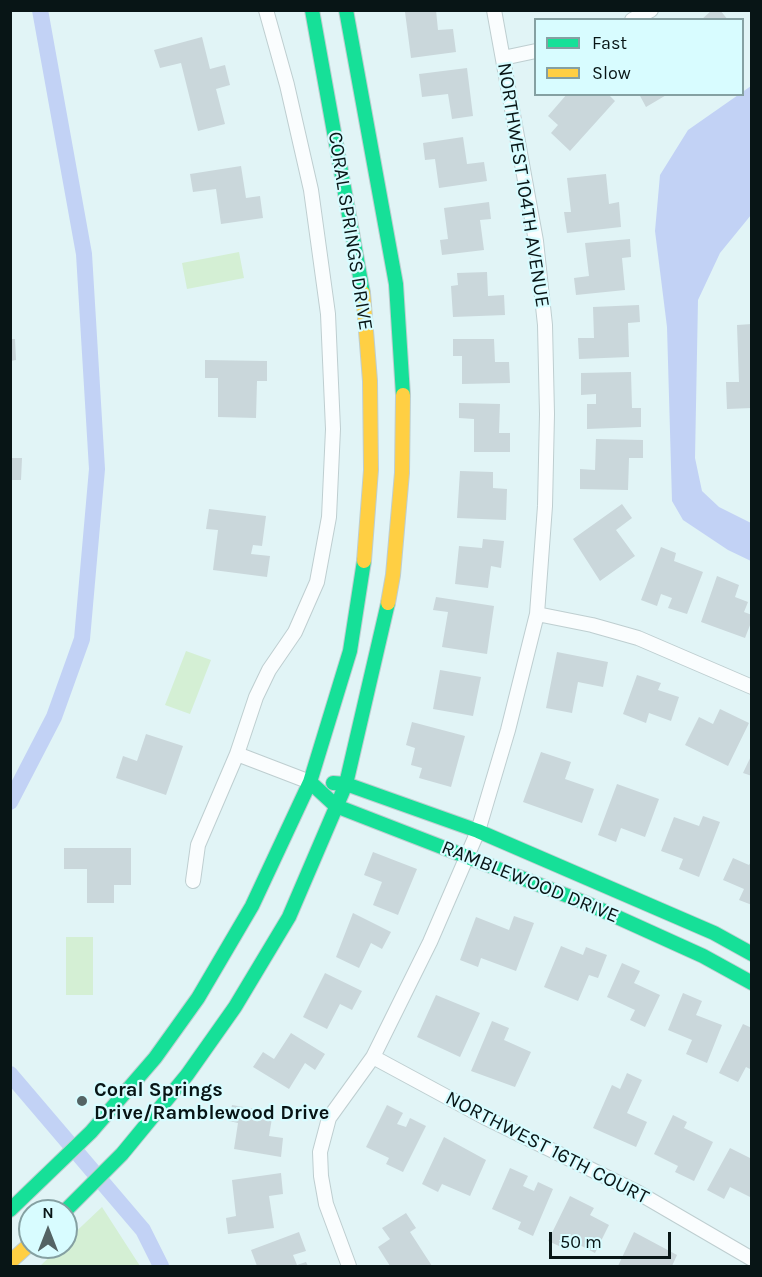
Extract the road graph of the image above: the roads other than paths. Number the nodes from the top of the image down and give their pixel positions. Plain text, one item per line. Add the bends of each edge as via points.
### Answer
1 (266, 10) edge
2 (312, 10) edge
3 (346, 10) edge
4 (494, 10) edge
5 (651, 10) edge
6 (636, 18) edge
7 (534, 51) edge
8 (503, 58) junction
9 (537, 614) junction
10 (752, 687) edge
11 (237, 754) junction
12 (310, 782) junction
13 (346, 784) junction
14 (336, 806) junction
15 (478, 831) junction
16 (468, 855) junction
17 (192, 881) dead end
18 (752, 954) edge
19 (752, 983) edge
20 (373, 1057) junction
21 (77, 1199) edge
22 (10, 1210) edge
23 (752, 1259) edge
24 (349, 1266) edge

1 - 11 street via 311,190 328,314 332,448 329,517 317,582 295,632 269,670
2 - 12 main road, CORAL SPRINGS DRIVE via 363,288 371,470 363,570 350,651
3 - 13 main road, CORAL SPRINGS DRIVE via 396,284 403,381 402,473 393,575
4 - 8 street, NORTHWEST 104TH AVENUE
5 - 6 street
7 - 8 street
8 - 9 street, NORTHWEST 104TH AVENUE via 536,241 545,325 546,460
9 - 10 street via 638,638
9 - 15 street, NORTHWEST 104TH AVENUE
11 - 12 street, RAMBLEWOOD DRIVE
11 - 17 street via 198,845
12 - 13 main road, RAMBLEWOOD DRIVE
12 - 14 main road, RAMBLEWOOD DRIVE
12 - 22 main road, CORAL SPRINGS DRIVE via 252,906 198,998 155,1058 91,1132
13 - 14 main road, CORAL SPRINGS DRIVE
13 - 15 main road, RAMBLEWOOD DRIVE
14 - 16 main road, RAMBLEWOOD DRIVE
14 - 21 main road, CORAL SPRINGS DRIVE via 289,917 236,1007 122,1154
15 - 16 street, NORTHWEST 104TH AVENUE
15 - 18 main road, RAMBLEWOOD DRIVE via 714,933
16 - 19 main road, RAMBLEWOOD DRIVE via 586,903 703,956
16 - 20 street, NORTHWEST 104TH AVENUE
20 - 23 street, NORTHWEST 16TH COURT via 637,1192
20 - 24 street, NORTHWEST 104TH AVENUE via 329,1118 320,1152 326,1204

